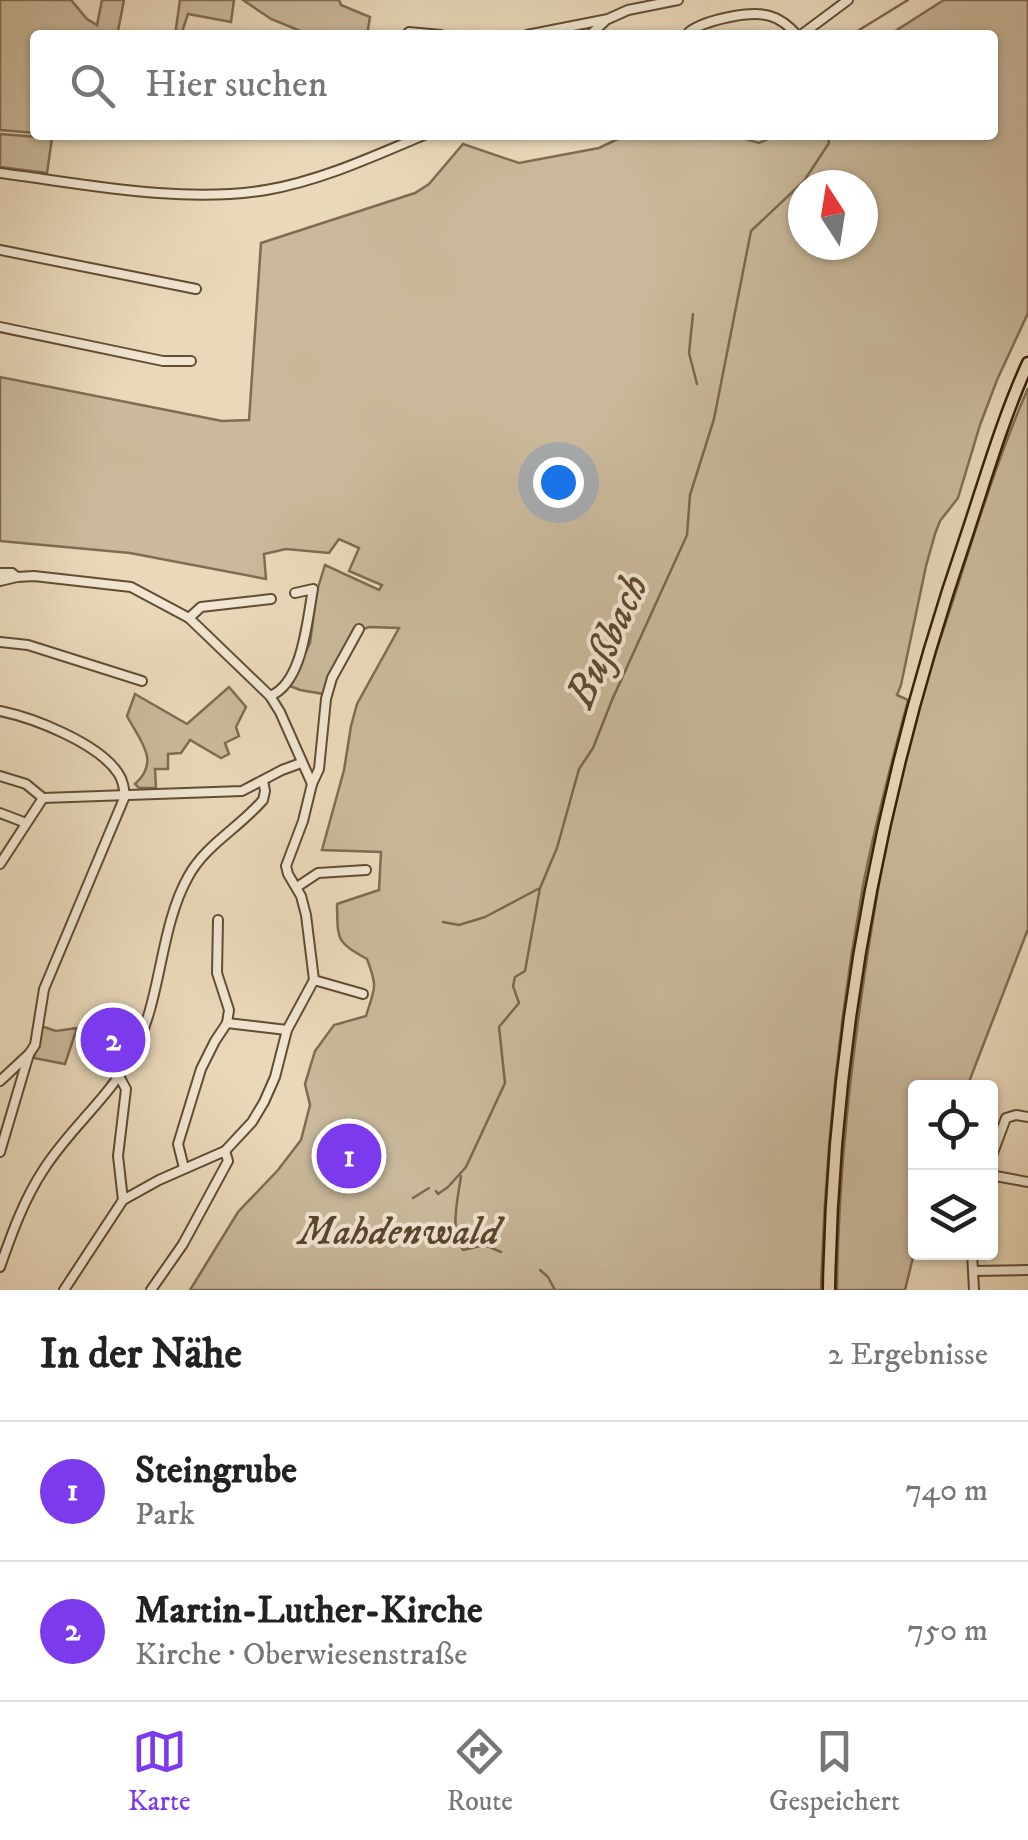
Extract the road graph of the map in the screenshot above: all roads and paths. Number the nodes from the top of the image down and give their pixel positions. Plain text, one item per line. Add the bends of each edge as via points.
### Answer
1 (678, 0) edge
2 (848, 0) edge
3 (608, 19) junction
4 (552, 30) edge
5 (596, 30) edge
6 (692, 30) edge
7 (794, 30) edge
8 (806, 30) edge
9 (411, 140) edge
10 (0, 173) edge
11 (0, 250) edge
12 (196, 289) dead end
13 (0, 327) edge
14 (191, 361) dead end
15 (1028, 363) edge
16 (0, 572) edge
17 (17, 576) junction
18 (0, 581) edge
19 (296, 593) dead end
20 (271, 598) dead end
21 (190, 618) junction
22 (359, 628) dead end
23 (0, 642) edge
24 (142, 681) dead end
25 (270, 696) junction
26 (0, 710) edge
27 (301, 763) junction
28 (0, 776) edge
29 (263, 781) junction
30 (312, 784) junction
31 (125, 796) junction
32 (43, 798) junction
33 (0, 813) edge
34 (26, 823) junction
35 (0, 864) edge
36 (366, 870) dead end
37 (296, 887) junction
38 (218, 920) dead end
39 (314, 980) junction
40 (364, 994) dead end
41 (227, 1023) junction
42 (287, 1030) junction
43 (29, 1054) junction
44 (120, 1076) junction
45 (0, 1081) edge
46 (1028, 1117) edge
47 (998, 1136) edge
48 (0, 1152) edge
49 (225, 1152) junction
50 (184, 1168) junction
51 (998, 1176) edge
52 (1028, 1182) edge
53 (123, 1200) junction
54 (972, 1260) edge
55 (0, 1267) edge
56 (1028, 1270) edge
57 (973, 1271) junction
58 (64, 1290) edge
59 (151, 1290) edge
60 (828, 1290) edge
61 (974, 1290) edge

1 - 3 street
2 - 8 street
3 - 4 street
3 - 5 street
6 - 7 street via 756,14
9 - 10 street via 296,184 242,194 163,193
11 - 12 street
13 - 14 street via 178,365
15 - 60 main road via 931,641 879,842 846,1042
16 - 17 street
17 - 18 street
17 - 21 street via 130,587
19 - 25 street via 313,589 306,642 283,689
20 - 21 street via 201,608
21 - 25 street
22 - 30 street via 332,678
23 - 24 street
25 - 27 street
26 - 31 street via 102,756 118,773
27 - 29 street
27 - 30 street
28 - 32 street
29 - 31 street via 242,791
29 - 44 street via 263,800 189,875 144,1030
30 - 37 street via 286,866
31 - 32 street
31 - 43 street via 44,989
32 - 34 street
33 - 34 street
34 - 35 street
36 - 37 street via 318,873
37 - 39 street
38 - 41 street via 217,973 230,1010
39 - 40 street
39 - 42 street
41 - 42 street
41 - 50 street via 202,1069 178,1144
42 - 49 street via 264,1102
43 - 45 street
43 - 48 street
44 - 53 street via 126,1089 118,1156
44 - 55 street via 45,1167
46 - 47 street via 1006,1118
49 - 50 street
49 - 59 street via 228,1162
50 - 53 street
51 - 52 street
53 - 58 street
54 - 57 street
56 - 57 street
57 - 61 street

